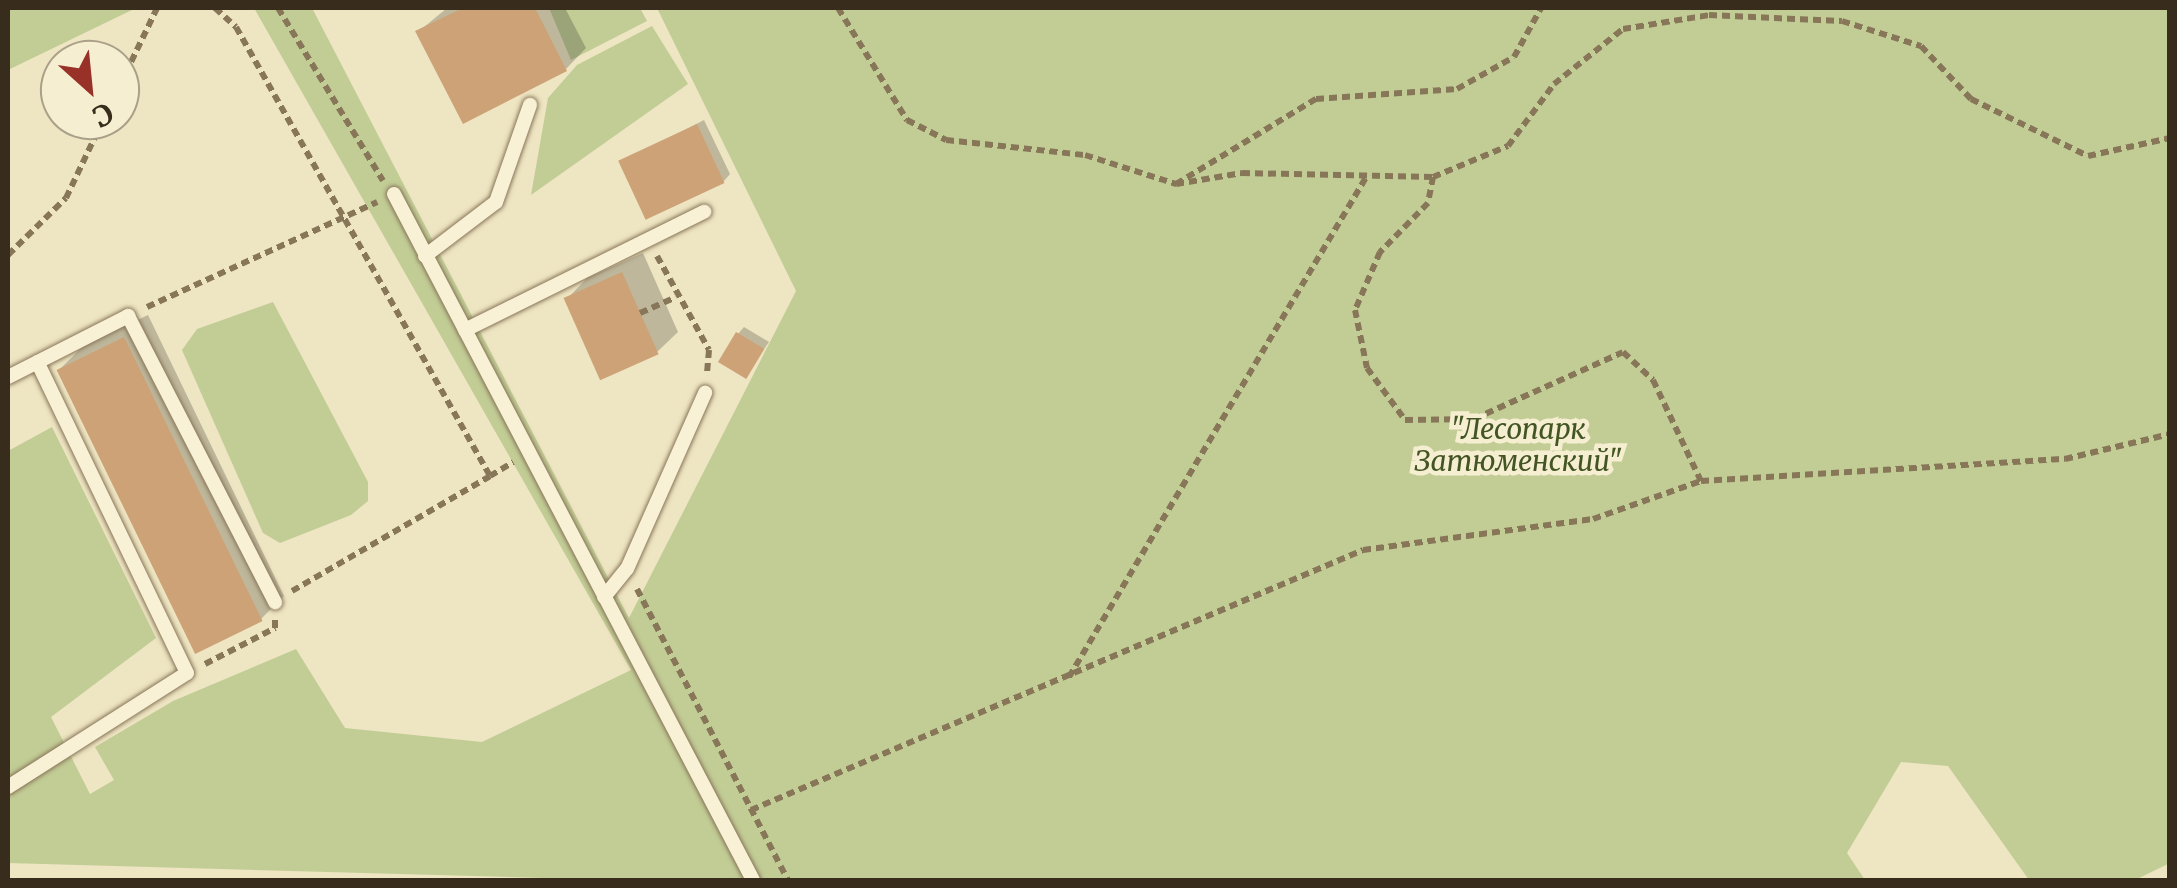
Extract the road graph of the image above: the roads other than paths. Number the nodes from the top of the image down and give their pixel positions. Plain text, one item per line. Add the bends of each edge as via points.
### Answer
1 (530, 105) dead end
2 (394, 194) road end
3 (704, 212) dead end
4 (425, 256) junction
5 (465, 330) junction
6 (38, 362) junction
7 (8, 377) edge
8 (705, 392) road end
9 (604, 596) junction
10 (275, 602) road end
11 (8, 788) edge
12 (754, 880) edge

1 - 4 lane via 496,202
2 - 4 lane
3 - 5 lane
4 - 5 lane
5 - 9 lane
6 - 7 lane
6 - 10 lane via 128,316
6 - 11 lane via 187,673
8 - 9 lane via 627,569
9 - 12 lane

